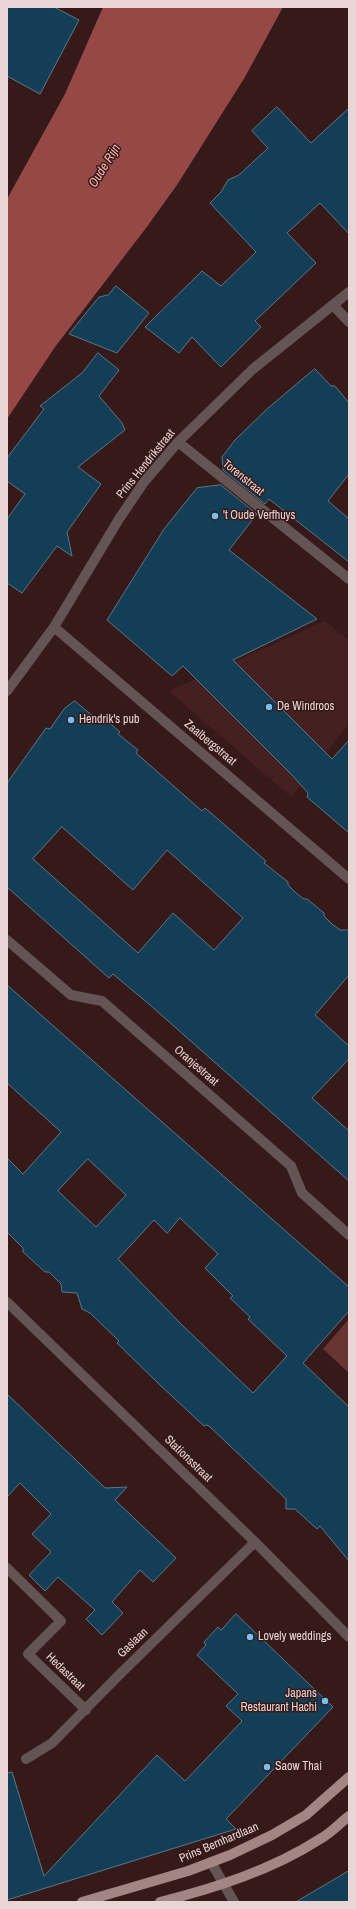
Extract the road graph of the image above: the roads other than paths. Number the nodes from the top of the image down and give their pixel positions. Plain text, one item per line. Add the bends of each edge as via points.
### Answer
1 (349, 292) edge
2 (333, 305) junction
3 (349, 322) edge
4 (178, 442) junction
5 (349, 579) edge
6 (54, 627) junction
7 (7, 691) edge
8 (349, 879) edge
9 (7, 940) edge
10 (349, 1234) edge
11 (7, 1302) edge
12 (255, 1542) junction
13 (7, 1568) edge
14 (349, 1637) edge
15 (86, 1710) junction
16 (26, 1759) dead end
17 (349, 1777) edge
18 (349, 1816) edge
19 (212, 1862) junction
20 (223, 1884) junction
21 (82, 1902) edge
22 (160, 1902) edge
23 (234, 1902) edge

1 - 2 street, Prins Hendrikstraat
2 - 3 street
2 - 4 street, Prins Hendrikstraat via 253,369
4 - 5 street, Torenstraat
4 - 6 street, Prins Hendrikstraat via 144,482 119,519
6 - 7 street, Prins Hendrikstraat
6 - 8 street, Zaalbergstraat
9 - 10 street, Oranjestraat via 71,995 102,1001 291,1166 302,1193
11 - 12 street, Stationsstraat
12 - 14 street, Stationsstraat
12 - 15 street, Gaslaan via 118,1675
13 - 15 street, Hedastraat via 61,1621 28,1654
15 - 16 street, Gaslaan via 52,1743
17 - 19 main road, Prins Bernhardlaan via 306,1815 265,1838
18 - 20 main road via 321,1839 283,1859
19 - 20 street
19 - 21 main road, Prins Bernhardlaan via 188,1872
20 - 22 main road
20 - 23 street

